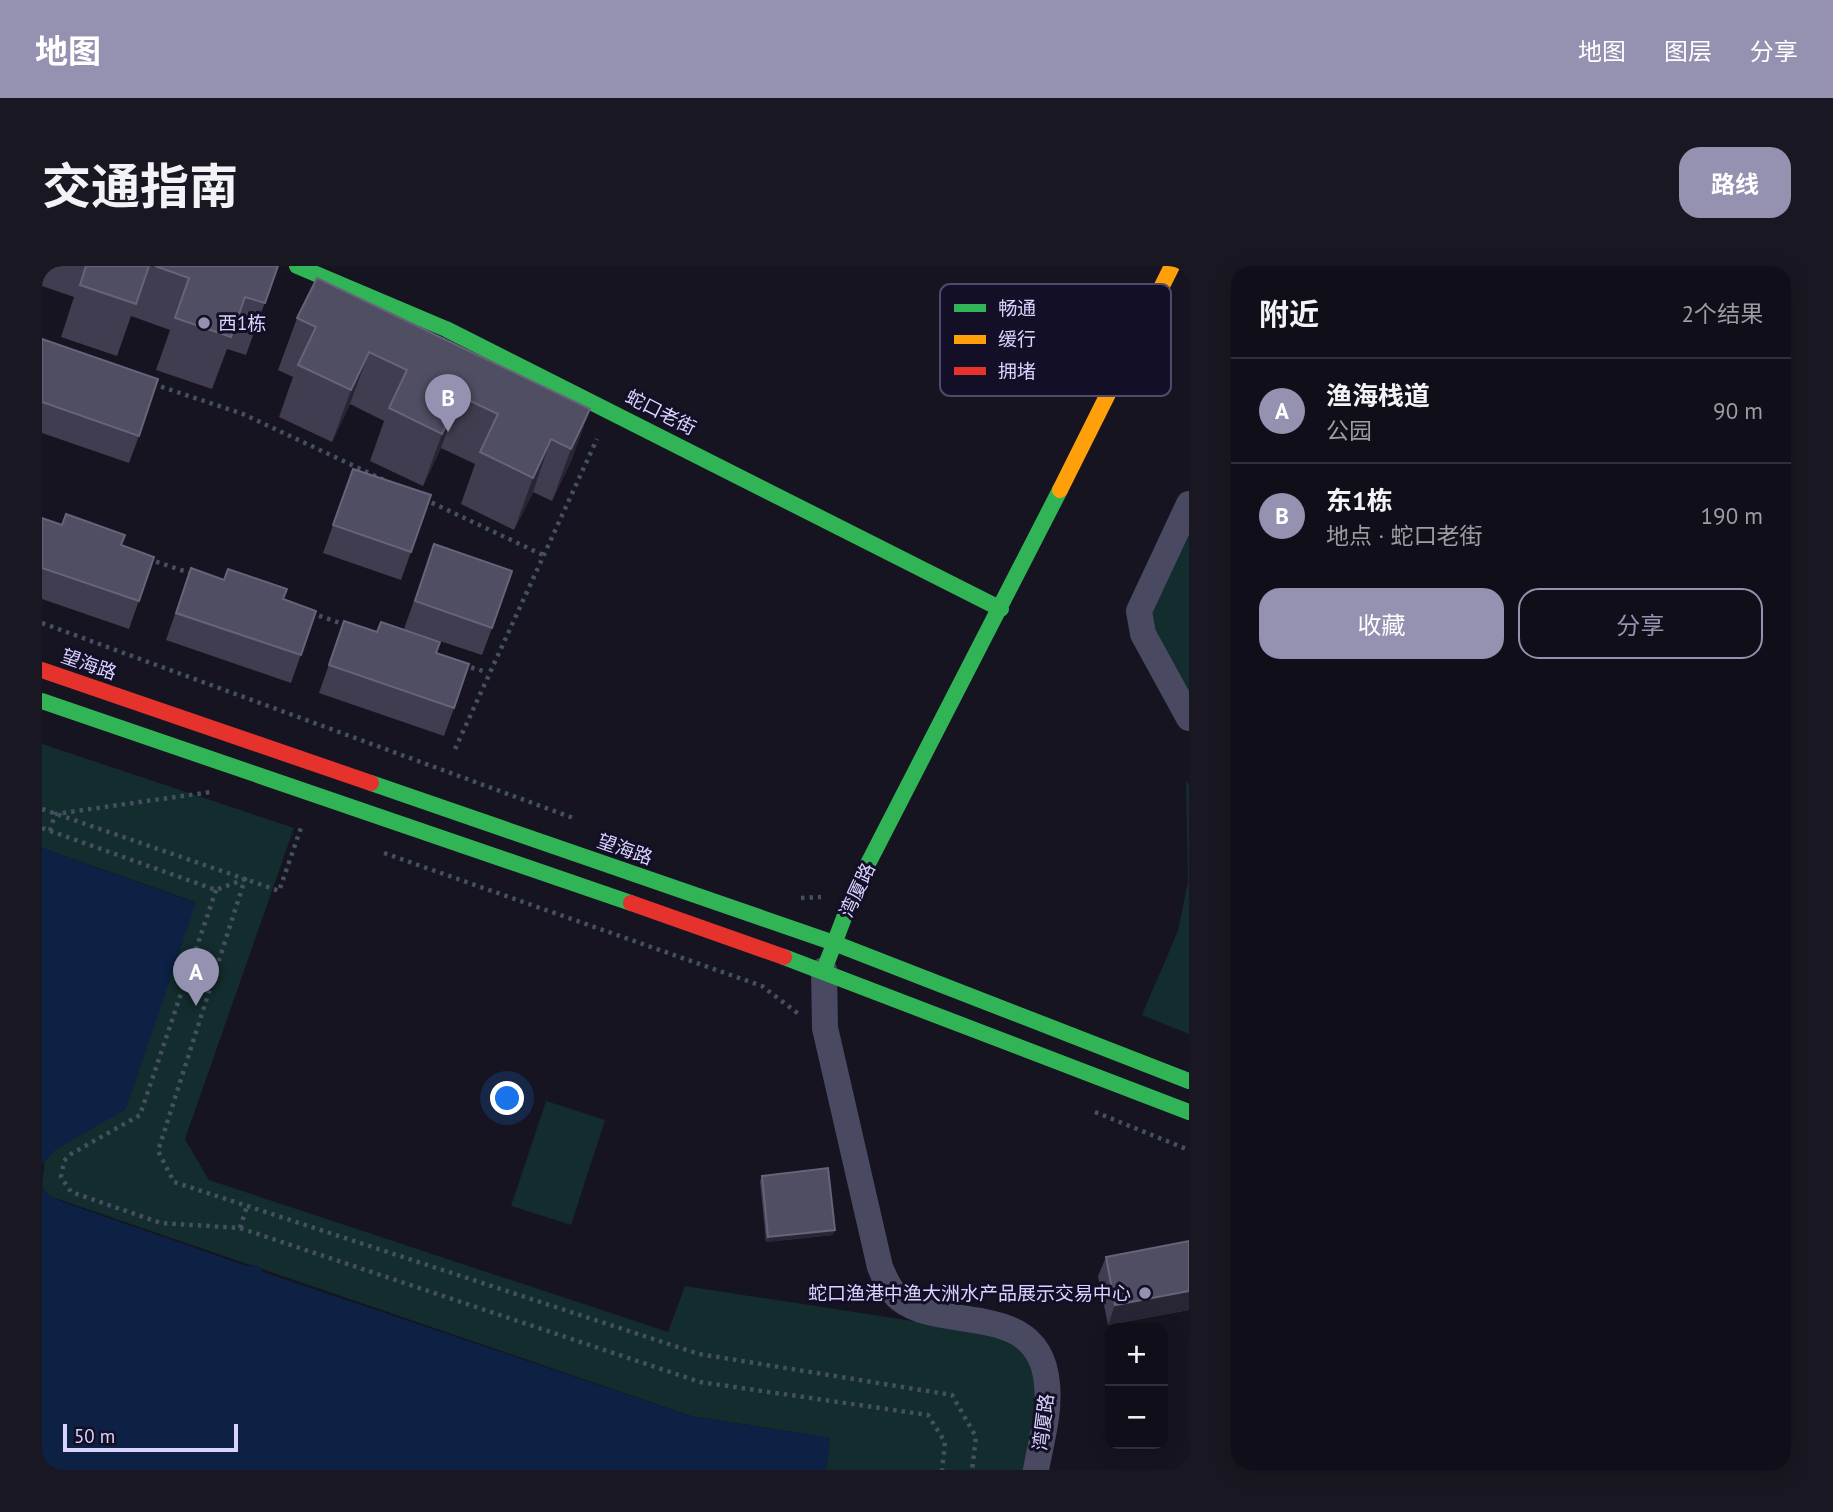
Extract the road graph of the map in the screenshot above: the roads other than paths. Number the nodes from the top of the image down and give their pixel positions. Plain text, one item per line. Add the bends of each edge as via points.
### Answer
1 (297, 266) edge
2 (1172, 266) edge
3 (1163, 284) edge
4 (1107, 396) edge
5 (1189, 504) edge
6 (1001, 609) junction
7 (42, 670) edge
8 (42, 701) edge
9 (1189, 718) edge
10 (834, 943) junction
11 (824, 970) junction
12 (1189, 1081) edge
13 (1189, 1112) edge
14 (1036, 1470) edge

1 - 6 main road, 蛇口老街 via 446,328
2 - 3 main road, 湾厦路
4 - 6 main road, 湾厦路
5 - 9 street via 1139,611 1143,634
6 - 10 main road, 湾厦路 via 855,889
7 - 10 main road, 望海路
8 - 11 main road
10 - 11 main road, 湾厦路
10 - 12 main road, 望海路
11 - 13 main road
11 - 14 street, 湾厦路 via 828,1045 883,1274 899,1298 912,1306 996,1323 1030,1345 1041,1361 1048,1401

